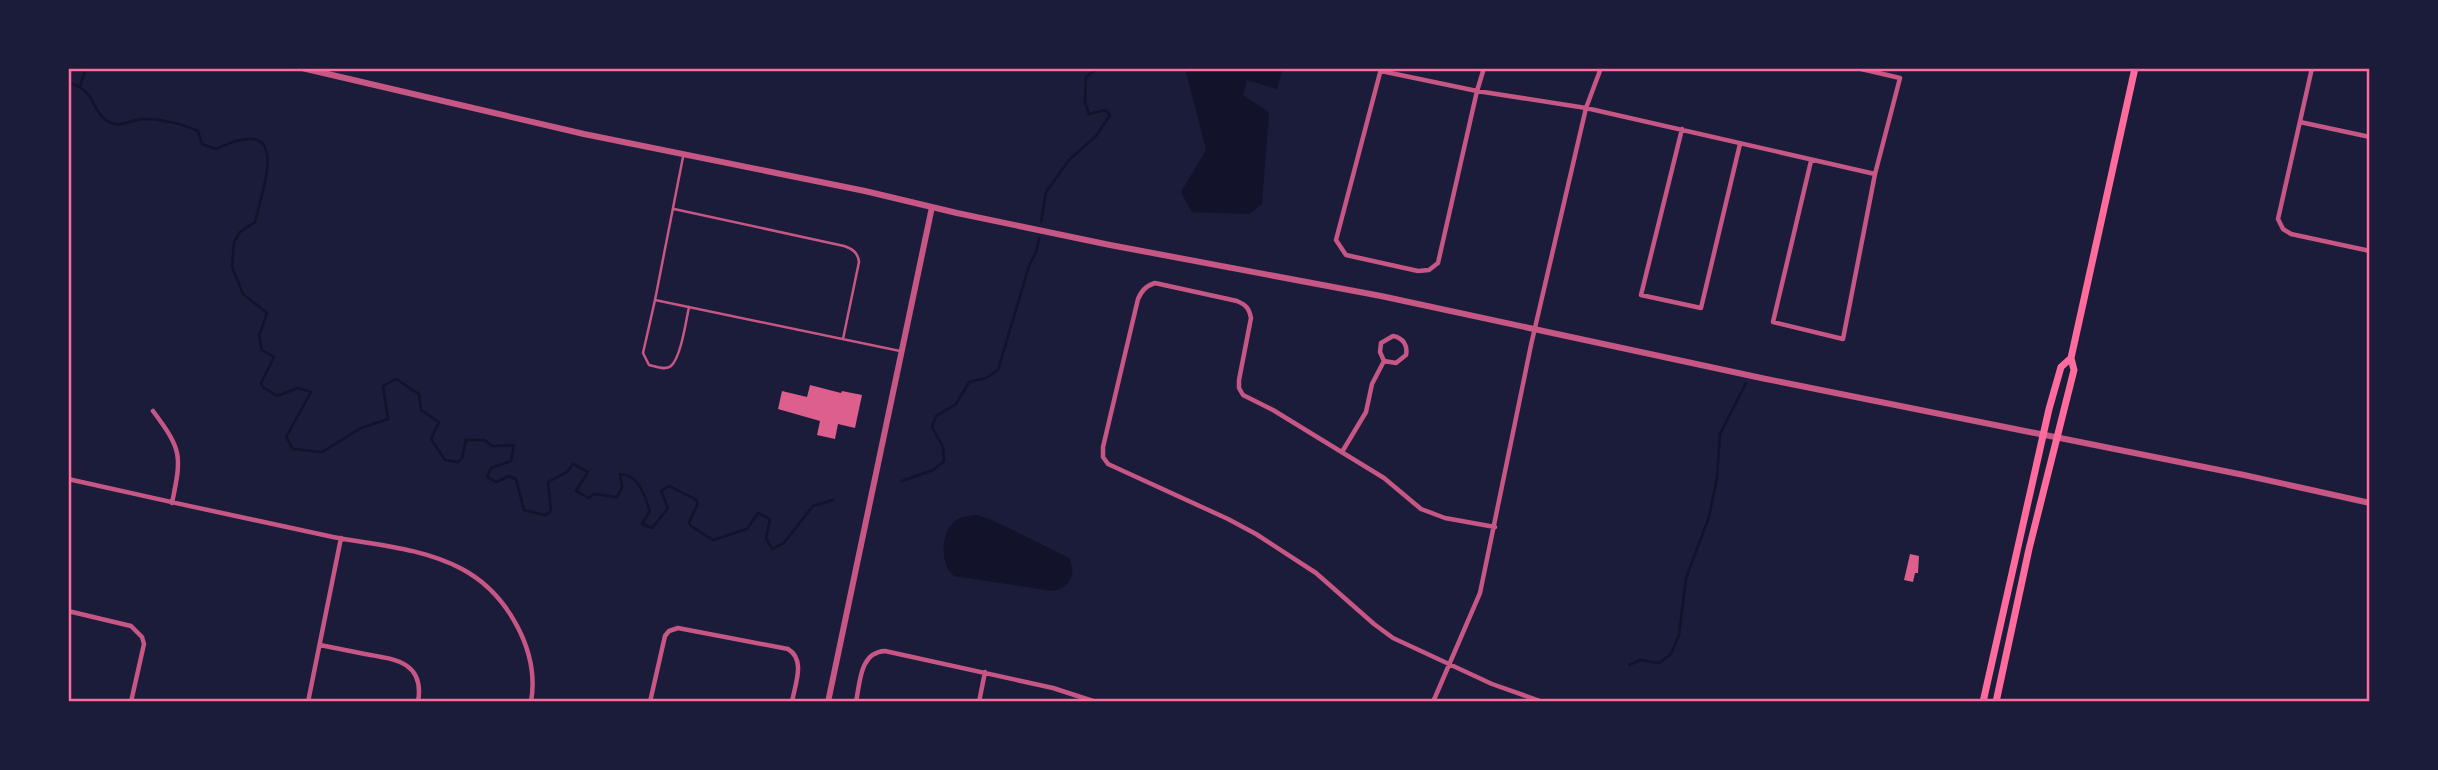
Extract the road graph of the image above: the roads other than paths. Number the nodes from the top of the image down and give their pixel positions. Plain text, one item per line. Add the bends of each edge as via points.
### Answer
1 (302, 68) edge
2 (1484, 68) edge
3 (1601, 68) edge
4 (1857, 68) edge
5 (2135, 68) edge
6 (2312, 68) edge
7 (1381, 69) edge
8 (1477, 90) junction
9 (1586, 108) junction
10 (2300, 122) junction
11 (1682, 129) junction
12 (2370, 137) edge
13 (1740, 144) junction
14 (684, 154) junction
15 (1811, 161) junction
16 (1875, 174) junction
17 (932, 207) junction
18 (673, 209) junction
19 (2370, 251) edge
20 (655, 300) junction
21 (689, 307) junction
22 (1535, 328) junction
23 (843, 339) junction
24 (901, 351) junction
25 (2071, 358) junction
26 (1384, 361) junction
27 (153, 411) dead end
28 (2043, 434) junction
29 (2057, 437) junction
30 (1342, 452) junction
31 (68, 479) edge
32 (172, 503) junction
33 (2370, 503) edge
34 (1494, 527) junction
35 (341, 538) junction
36 (68, 611) edge
37 (320, 646) junction
38 (1450, 664) junction
39 (985, 672) junction
40 (131, 702) edge
41 (308, 702) edge
42 (418, 702) edge
43 (531, 702) edge
44 (650, 702) edge
45 (792, 702) edge
46 (828, 702) edge
47 (856, 702) edge
48 (979, 702) edge
49 (1096, 702) edge
50 (1433, 702) edge
51 (1543, 702) edge
52 (1983, 702) edge
53 (1996, 702) edge

1 - 14 street
2 - 8 street
3 - 9 street
4 - 16 street via 1900,78
5 - 25 main road
6 - 10 street
7 - 8 street
7 - 8 street via 1336,240 1346,255 1418,271 1438,263
8 - 9 street
9 - 11 street
9 - 22 street
10 - 12 street
10 - 19 street via 2278,219 2283,229
11 - 13 street
11 - 13 street via 1641,295 1702,308
13 - 15 street
14 - 17 street
14 - 18 lane
15 - 16 street
15 - 16 street via 1773,322 1843,340
17 - 22 street
17 - 24 street
18 - 20 lane
18 - 23 lane via 853,250 859,262
20 - 21 lane
20 - 21 lane via 643,353 649,365 671,366
21 - 23 lane
22 - 28 street
22 - 34 street
23 - 24 lane
24 - 46 street
25 - 28 main road via 2061,367
25 - 29 main road via 2074,370
26 - 26 street via 1404,359 1406,346 1401,339 1393,336 1381,343
26 - 30 street via 1372,384 1366,412
27 - 32 street via 173,437 179,455
28 - 29 street
28 - 52 main road
29 - 33 street
29 - 53 main road
30 - 34 street via 1421,509
30 - 38 street via 1243,395 1239,380 1251,318 1245,304 1155,283 1146,286 1138,299 1103,447 1108,464 1256,534 1317,573 1393,638
31 - 32 street
32 - 35 street
34 - 38 street via 1478,600
35 - 37 street
35 - 43 street via 422,553 477,578 501,601 514,622 533,669
36 - 40 street via 131,626 142,637
37 - 41 street
37 - 42 street via 397,659 412,670 421,687
38 - 50 street
38 - 51 street
39 - 47 street via 876,651 863,666
39 - 48 street
39 - 49 street
44 - 45 street via 665,636 678,628 788,649 799,667

